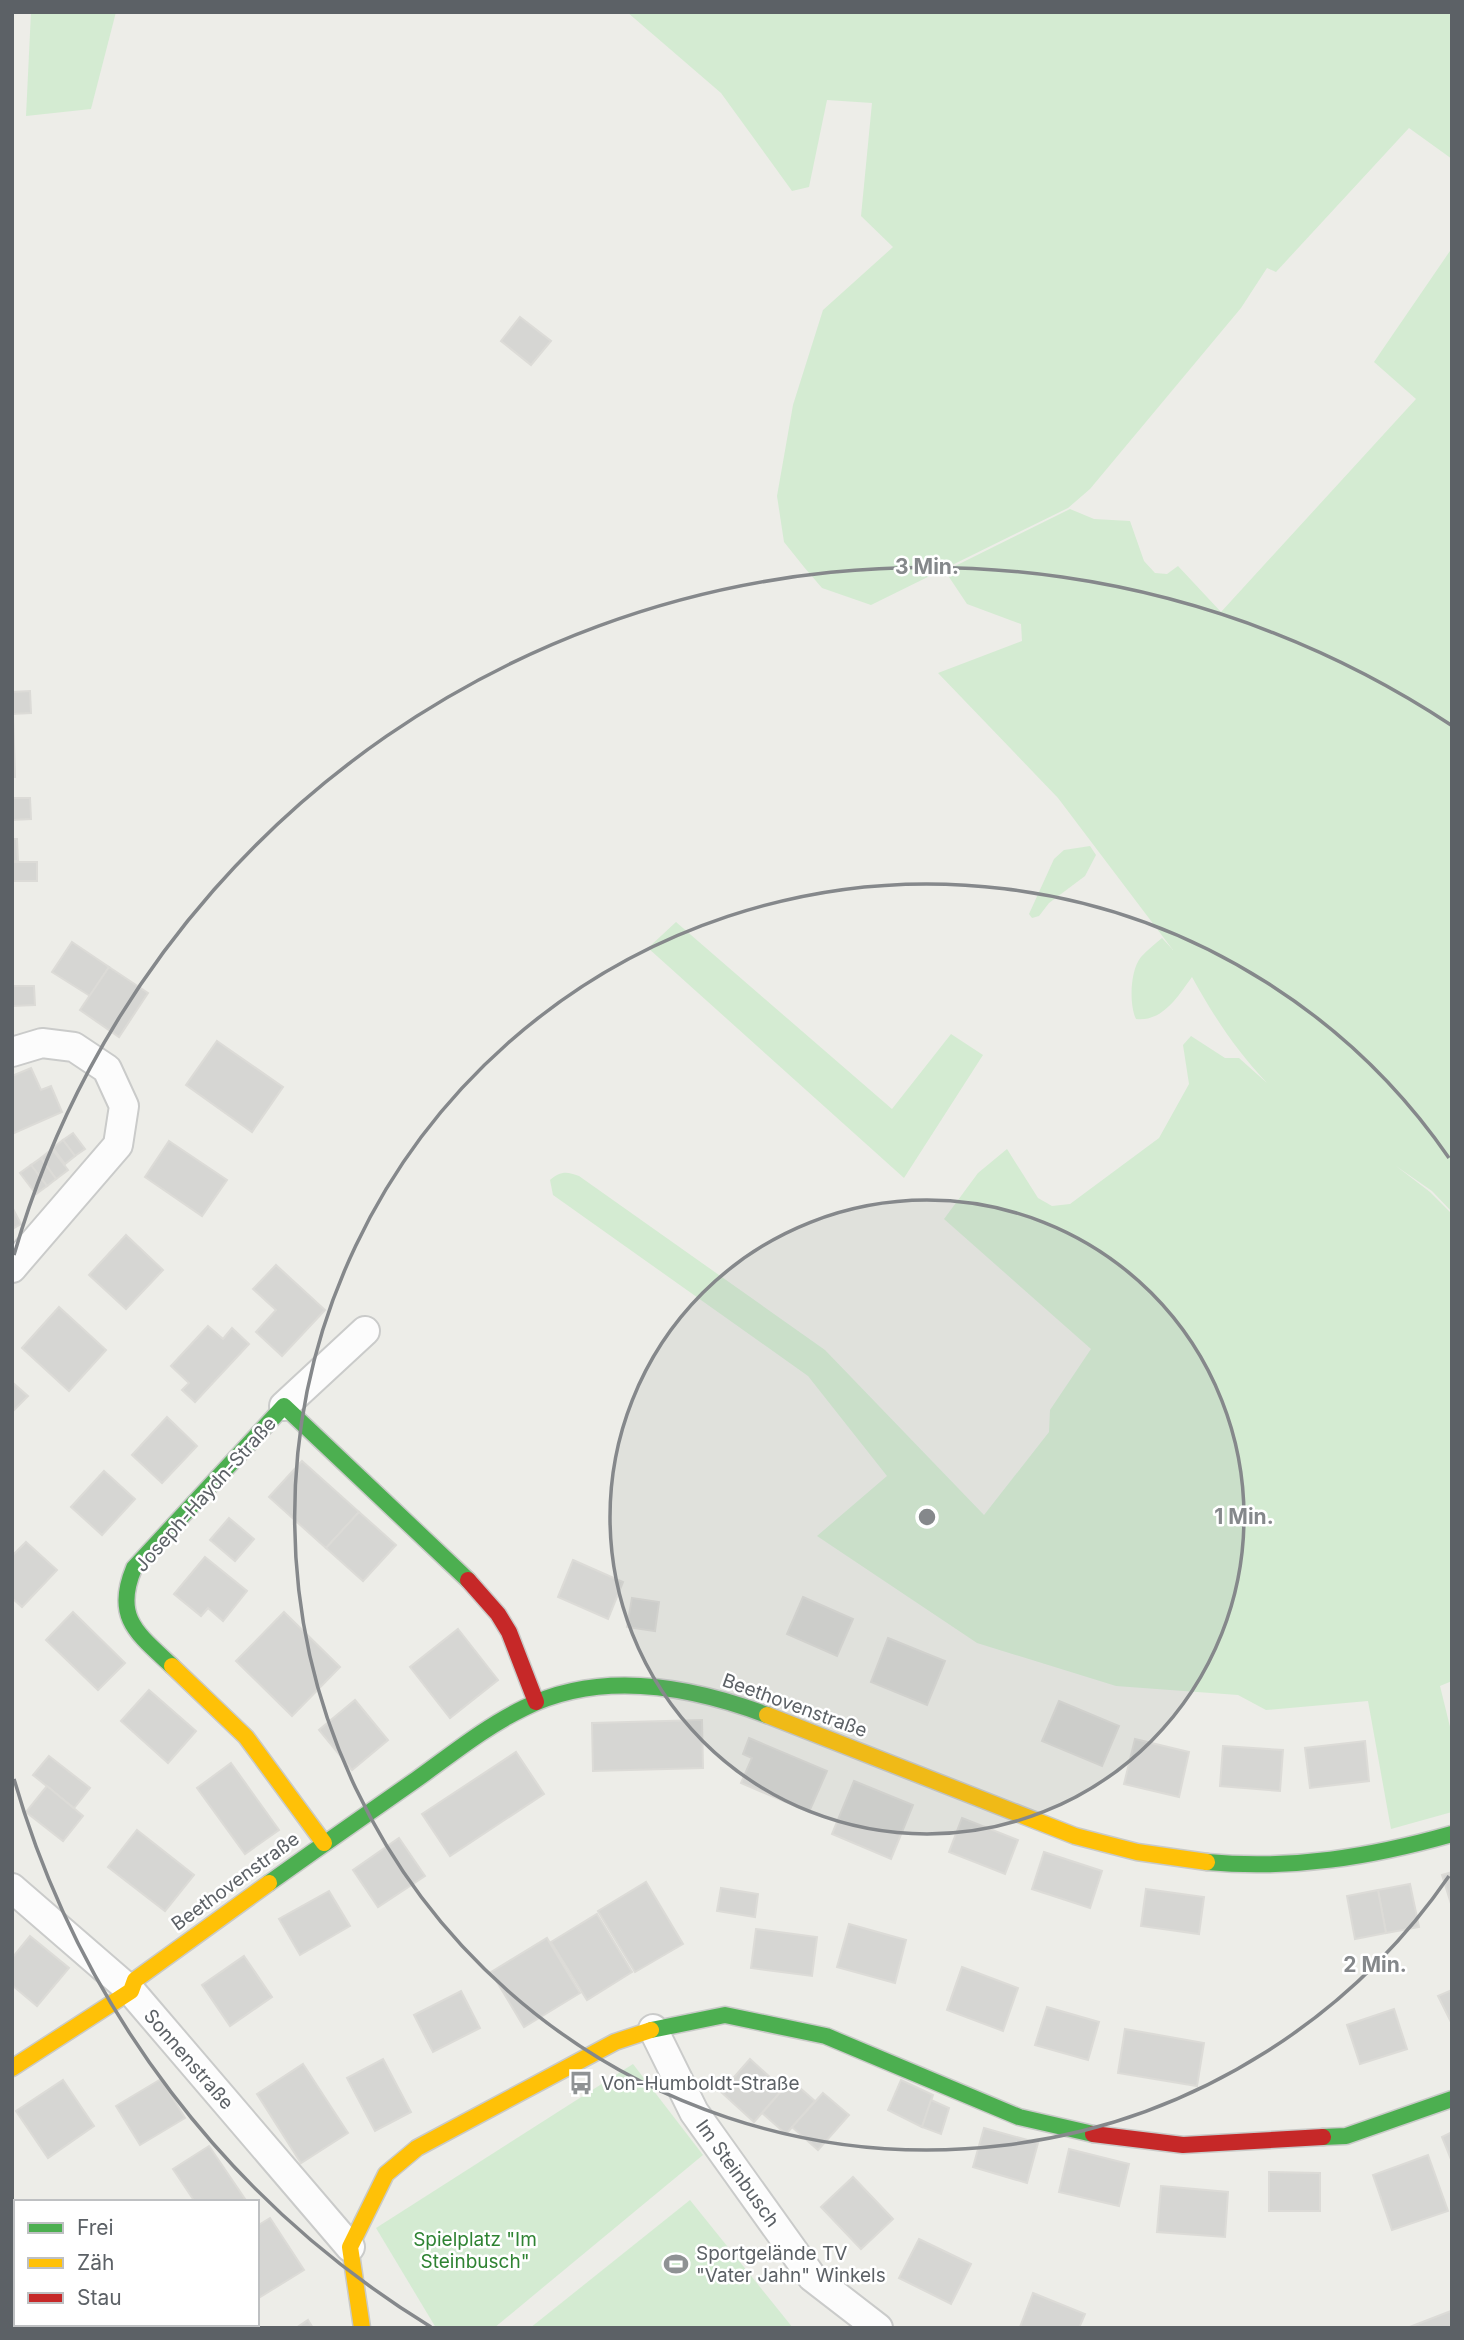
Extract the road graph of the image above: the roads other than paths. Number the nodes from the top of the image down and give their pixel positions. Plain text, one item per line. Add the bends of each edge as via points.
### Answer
1 (12, 1052) edge
2 (12, 1269) edge
3 (365, 1331) dead end
4 (284, 1406) junction
5 (536, 1702) junction
6 (1452, 1835) edge
7 (324, 1843) junction
8 (12, 1888) edge
9 (131, 1991) junction
10 (653, 2029) junction
11 (12, 2068) edge
12 (1452, 2099) edge
13 (350, 2247) junction
14 (362, 2328) edge
15 (878, 2328) edge

1 - 2 street via 42,1044 74,1046 107,1069 124,1106 118,1145
3 - 4 street, Joseph-Haydn-Straße
4 - 5 street, Joseph-Haydn-Straße via 485,1598 509,1632
4 - 7 street, Joseph-Haydn-Straße via 134,1568 123,1595 129,1621 138,1634 246,1737
5 - 6 street, Beethovenstraße via 611,1686 697,1692 1090,1840 1183,1861 1276,1867 1353,1860
5 - 7 street, Beethovenstraße via 502,1720
7 - 9 street, Beethovenstraße via 135,1980
8 - 9 street, Sonnenstraße
9 - 11 street, Beethovenstraße
9 - 13 street, Sonnenstraße
10 - 12 street via 725,2015 826,2036 1019,2117 1084,2133 1183,2145 1346,2136
10 - 13 street via 615,2042 417,2148 386,2174
10 - 15 street, Im Steinbusch via 694,2112 812,2277
13 - 14 street

